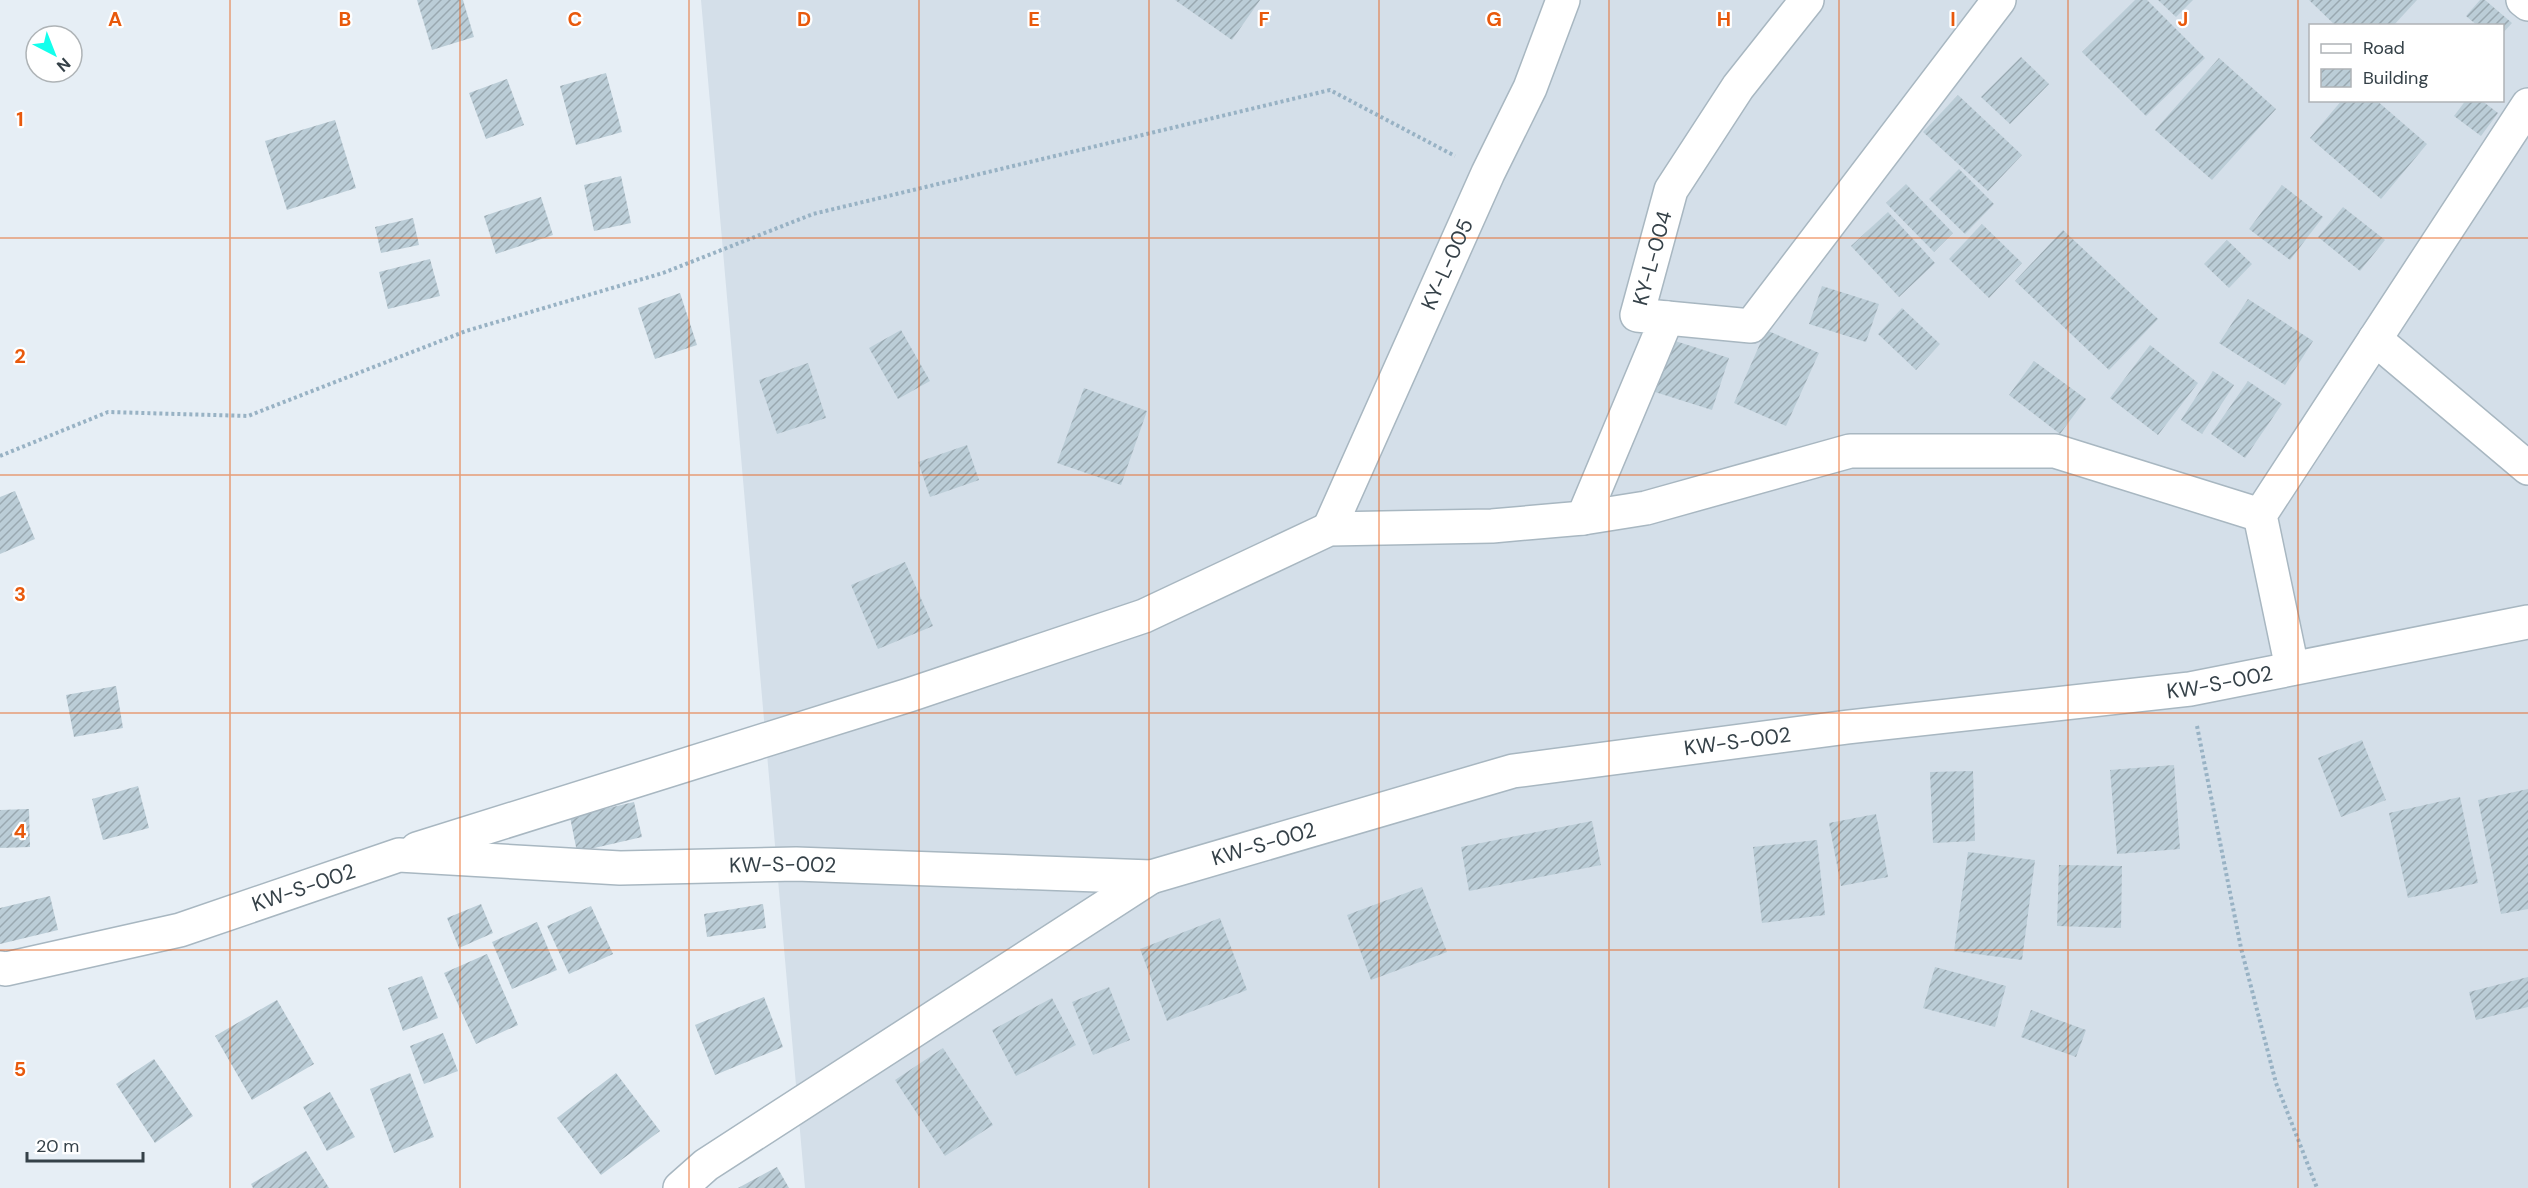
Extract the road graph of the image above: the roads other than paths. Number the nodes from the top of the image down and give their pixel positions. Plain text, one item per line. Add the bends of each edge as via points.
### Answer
1 (1563, 0) edge
2 (1807, 0) edge
3 (1999, 0) edge
4 (2523, 0) edge
5 (2528, 4) edge
6 (2528, 105) edge
7 (2518, 143) edge
8 (1667, 318) junction
9 (2375, 339) junction
10 (2528, 468) edge
11 (2260, 515) junction
12 (1583, 518) junction
13 (1329, 529) junction
14 (2528, 622) edge
15 (2292, 668) junction
16 (399, 855) junction
17 (1151, 877) junction
18 (0, 968) edge
19 (680, 1188) edge

1 - 13 street, KY-L-005 via 1530,88
2 - 8 street, KY-L-004 via 1738,87 1671,190 1637,315
3 - 8 street via 1751,326
4 - 5 street
6 - 7 street
7 - 9 street
8 - 12 street, KY-L-004
9 - 10 street
9 - 11 street
11 - 12 street via 2055,451 1850,451 1646,508
11 - 15 street
12 - 13 street via 1492,526
13 - 16 street via 1144,616 909,695
14 - 15 street, KW-S-002
15 - 17 street, KW-S-002 via 2190,689 1848,727 1513,771
16 - 17 street, KW-S-002 via 620,868 796,864
16 - 18 street, KW-S-002 via 180,930
17 - 19 street via 706,1165

